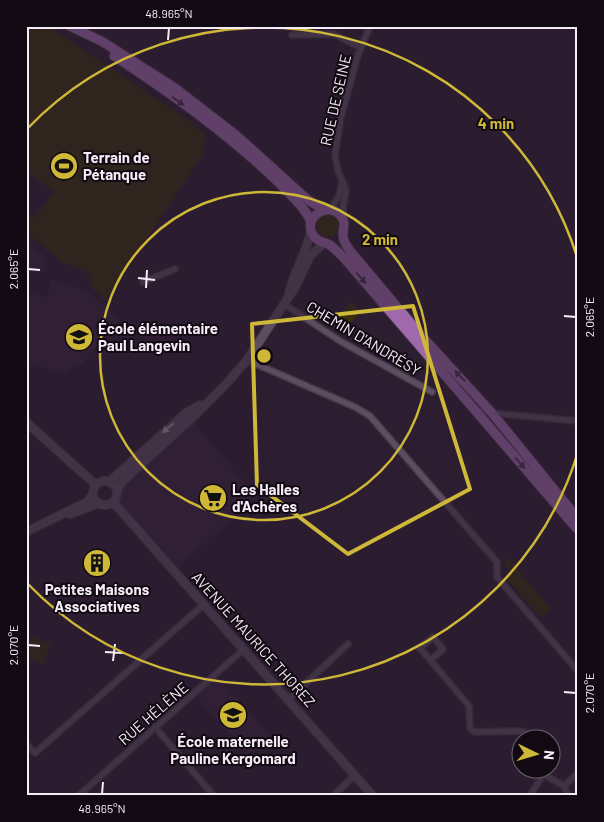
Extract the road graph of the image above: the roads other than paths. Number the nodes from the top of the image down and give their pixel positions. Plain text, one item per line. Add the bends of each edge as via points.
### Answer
1 (70, 26) edge
2 (370, 26) edge
3 (84, 34) junction
4 (292, 35) dead end
5 (361, 48) junction
6 (342, 181) junction
7 (328, 210) junction
8 (343, 219) junction
9 (311, 224) junction
10 (343, 234) junction
11 (325, 243) junction
12 (175, 269) dead end
13 (143, 282) dead end
14 (289, 295) junction
15 (284, 304) junction
16 (247, 360) junction
17 (432, 392) dead end
18 (208, 400) junction
19 (473, 407) junction
20 (492, 413) junction
21 (578, 421) edge
22 (26, 422) edge
23 (109, 482) junction
24 (96, 485) junction
25 (117, 490) junction
26 (93, 494) junction
27 (113, 502) junction
28 (98, 503) junction
29 (61, 516) junction
30 (578, 519) edge
31 (578, 530) edge
32 (26, 532) edge
33 (203, 605) junction
34 (348, 644) dead end
35 (244, 649) junction
36 (431, 660) junction
37 (578, 671) edge
38 (289, 699) junction
39 (155, 726) junction
40 (512, 731) edge
41 (26, 744) edge
42 (578, 773) edge
43 (356, 775) junction
44 (540, 780) edge
45 (556, 780) edge
46 (564, 786) junction
47 (78, 796) edge
48 (214, 796) edge
49 (333, 796) edge
50 (373, 796) edge
51 (530, 796) edge
52 (568, 796) edge

1 - 3 main road
2 - 5 street, RUE DE SEINE
3 - 7 main road via 103,42 175,88 236,135 308,200
3 -> 9 main road via 243,150 300,204
4 - 5 street via 334,34
5 - 6 street, RUE DE SEINE via 341,117 335,154
6 - 7 street via 339,196
6 - 8 street, RUE DE SEINE via 346,190
7 - 8 main road via 340,214
7 - 9 main road via 316,214
8 - 10 main road
9 - 11 main road via 314,236
9 - 14 street via 308,243
10 - 11 main road via 336,241
20 -> 10 main road via 351,252
11 - 14 street via 310,256
11 -> 19 main road via 344,258
12 - 13 street
14 - 15 street
15 - 16 street
15 - 17 street, CHEMIN D'ANDRÉSY via 340,341
16 - 18 street
16 - 37 street via 370,416 497,562 497,577
18 -> 23 street via 186,413
18 - 25 street via 123,480
19 - 20 street
19 -> 31 main road
20 - 21 street
20 - 30 main road
22 - 24 street
23 - 24 street
23 - 25 street
24 - 26 street
25 - 27 street
26 - 28 street
26 - 29 street via 87,502
27 - 28 street via 106,505
27 - 33 street, AVENUE MAURICE THOREZ
28 - 29 street
29 - 32 street
33 - 35 street, AVENUE MAURICE THOREZ
33 - 41 street via 35,753
34 - 38 street
35 - 38 street, AVENUE MAURICE THOREZ
35 - 39 street, RUE HÉLÈNE
36 - 36 street via 420,648 433,637 443,649
36 - 40 street via 469,706 470,728 474,732
38 - 43 street, AVENUE MAURICE THOREZ
39 - 47 street, RUE HÉLÈNE
39 - 48 street
42 - 46 street
43 - 49 street
43 - 50 street, AVENUE MAURICE THOREZ
44 - 51 street
45 - 46 street
46 - 52 street

